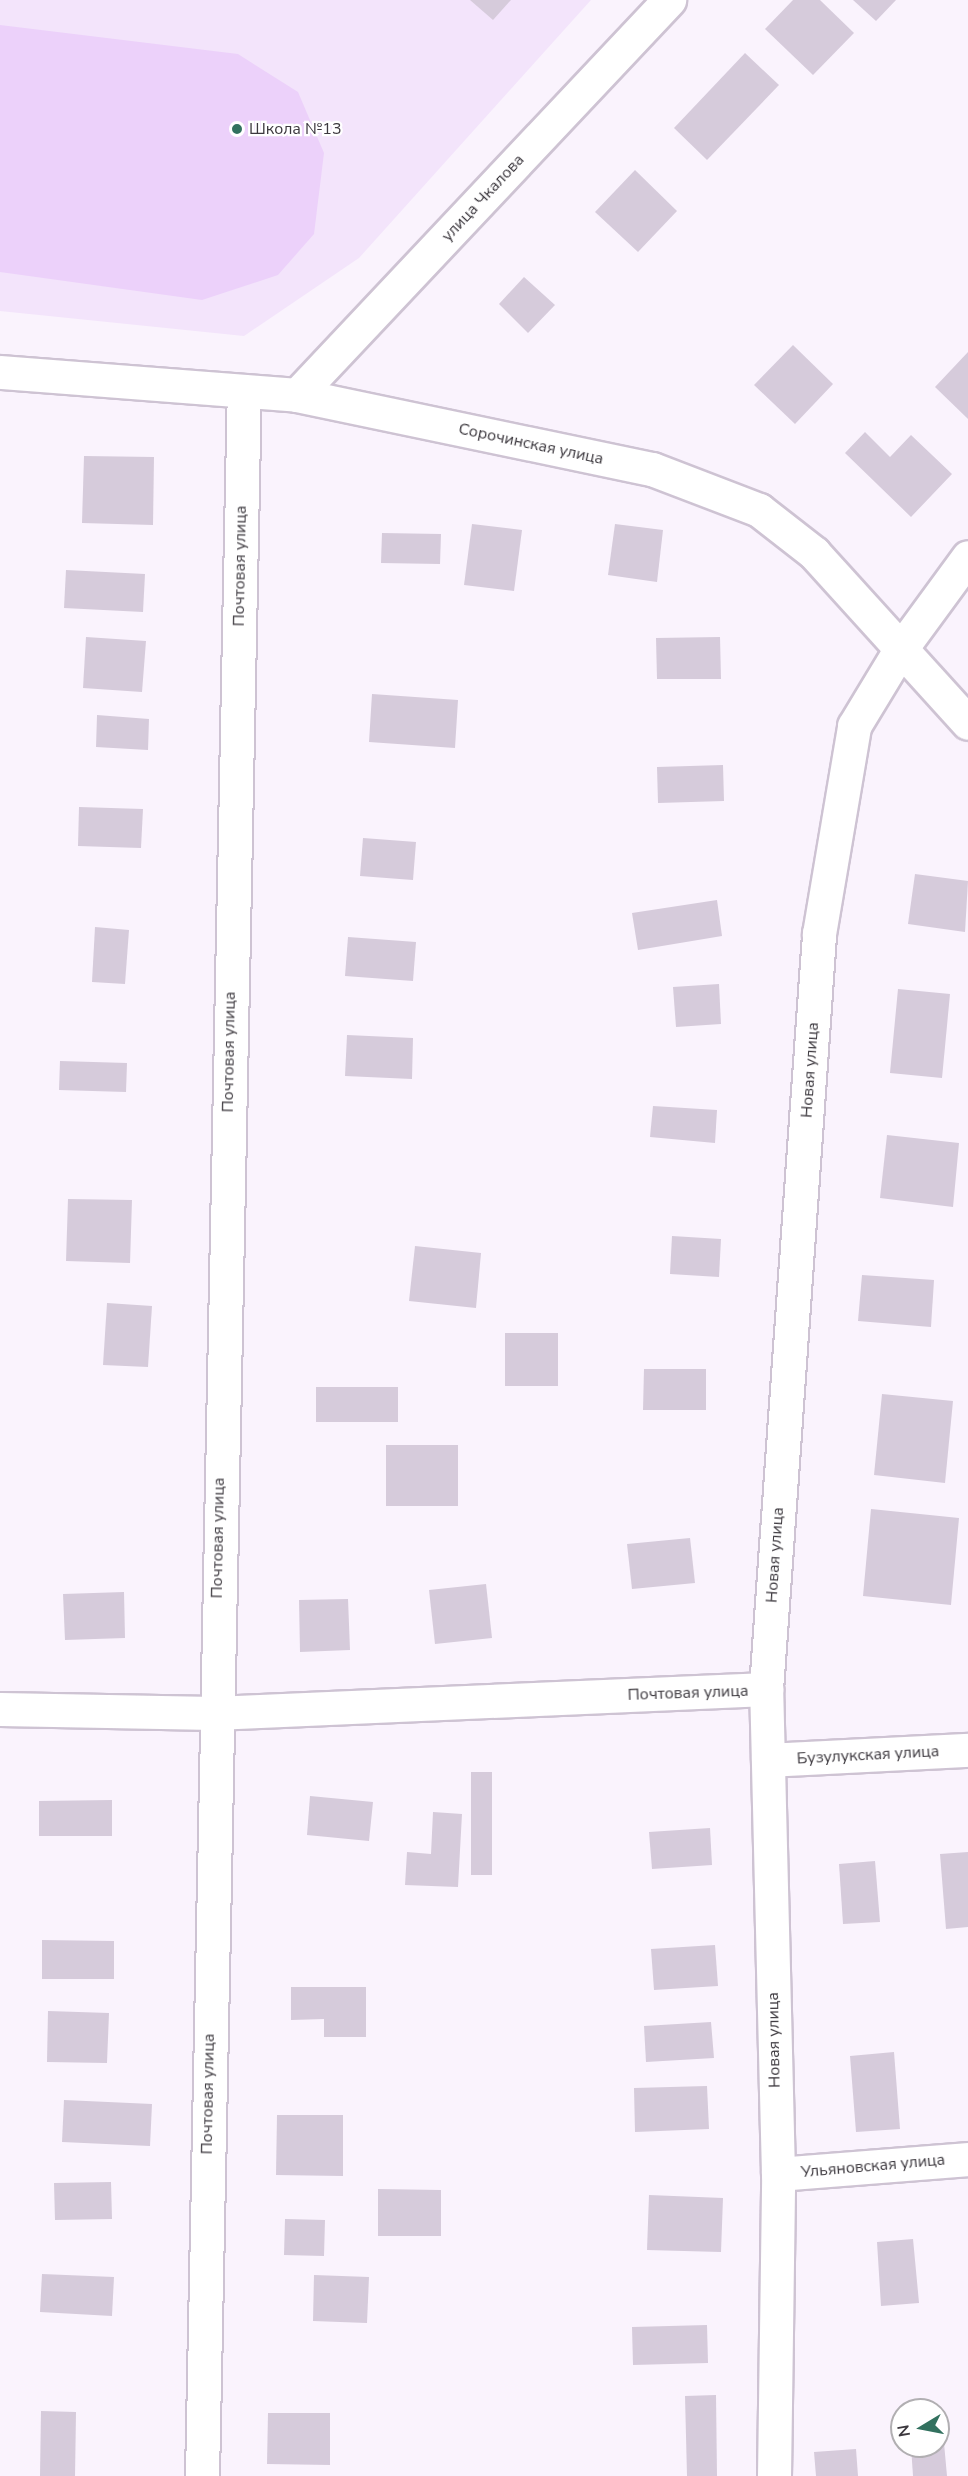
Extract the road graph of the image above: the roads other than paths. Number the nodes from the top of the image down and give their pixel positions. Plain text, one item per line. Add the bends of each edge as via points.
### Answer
1 (669, 0) edge
2 (0, 372) edge
3 (244, 391) junction
4 (297, 395) junction
5 (968, 557) edge
6 (900, 650) junction
7 (968, 723) edge
8 (766, 1689) junction
9 (0, 1709) edge
10 (214, 1713) junction
11 (968, 1750) edge
12 (768, 1760) junction
13 (968, 2159) edge
14 (777, 2174) junction
15 (202, 2476) edge
16 (774, 2476) edge

1 - 4 street, улица Чкалова
2 - 3 street, Сорочинская улица
3 - 4 street, Сорочинская улица
3 - 10 street, Почтовая улица
4 - 6 street, Сорочинская улица via 652,469 759,510 814,553
5 - 6 street, Новая улица
6 - 7 street, Сорочинская улица
6 - 8 street, Новая улица via 854,726 819,934
8 - 10 street, Почтовая улица
8 - 12 street, Новая улица
9 - 10 street, Почтовая улица
10 - 15 street, Почтовая улица
11 - 12 street, Бузулукская улица
12 - 14 street, Новая улица
13 - 14 street, Ульяновская улица
14 - 16 street, Новая улица

